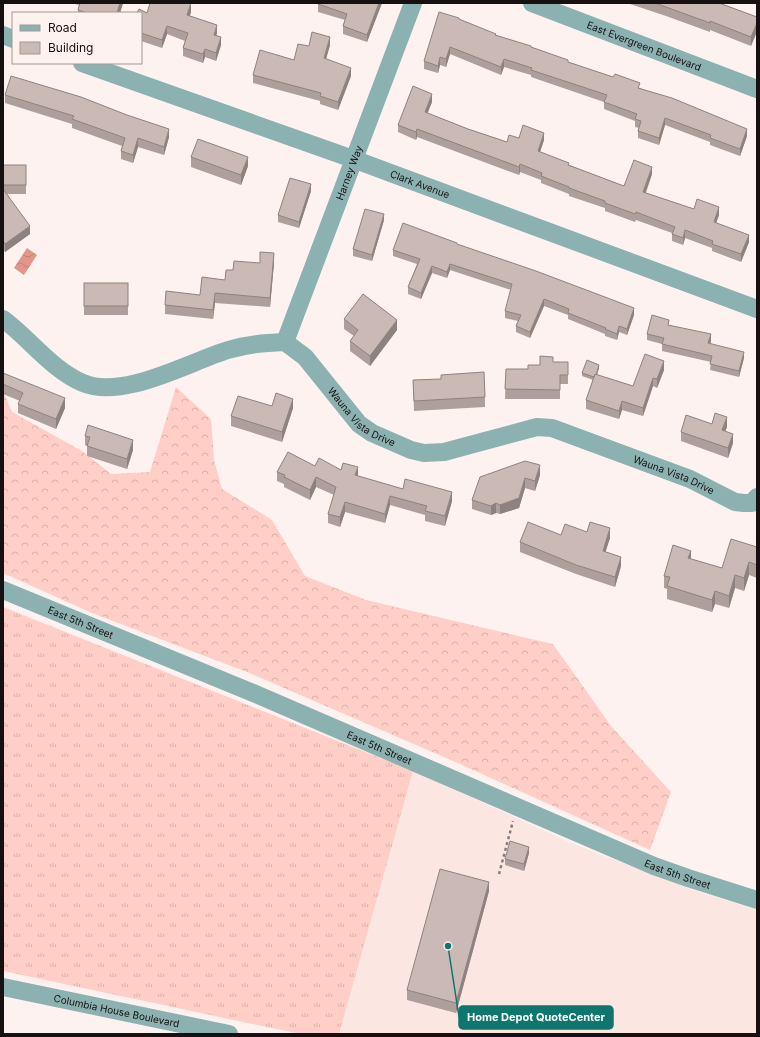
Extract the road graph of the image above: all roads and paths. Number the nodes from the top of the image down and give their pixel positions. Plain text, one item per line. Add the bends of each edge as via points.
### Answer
1 (413, 3) edge
2 (532, 3) edge
3 (85, 64) edge
4 (757, 89) edge
5 (353, 159) junction
6 (757, 309) edge
7 (757, 314) edge
8 (3, 319) edge
9 (284, 342) junction
10 (755, 500) edge
11 (3, 590) edge
12 (511, 828) dead end
13 (499, 874) dead end
14 (757, 900) edge
15 (3, 987) edge
16 (229, 1034) edge

1 - 5 street, Harney Way
2 - 4 street, East Evergreen Boulevard
3 - 5 street, Clark Avenue
5 - 6 street, Clark Avenue
5 - 9 street, Harney Way
6 - 7 street
8 - 9 street via 67,374 84,383 103,387 141,382 227,350 256,343
9 - 10 street, Wauna Vista Drive via 305,357 359,424 372,433 410,450 424,453 444,452 537,427 552,428 690,479 735,502
11 - 14 street, East 5th Street via 258,695 654,866
12 - 13 path
15 - 16 street, Columbia House Boulevard

